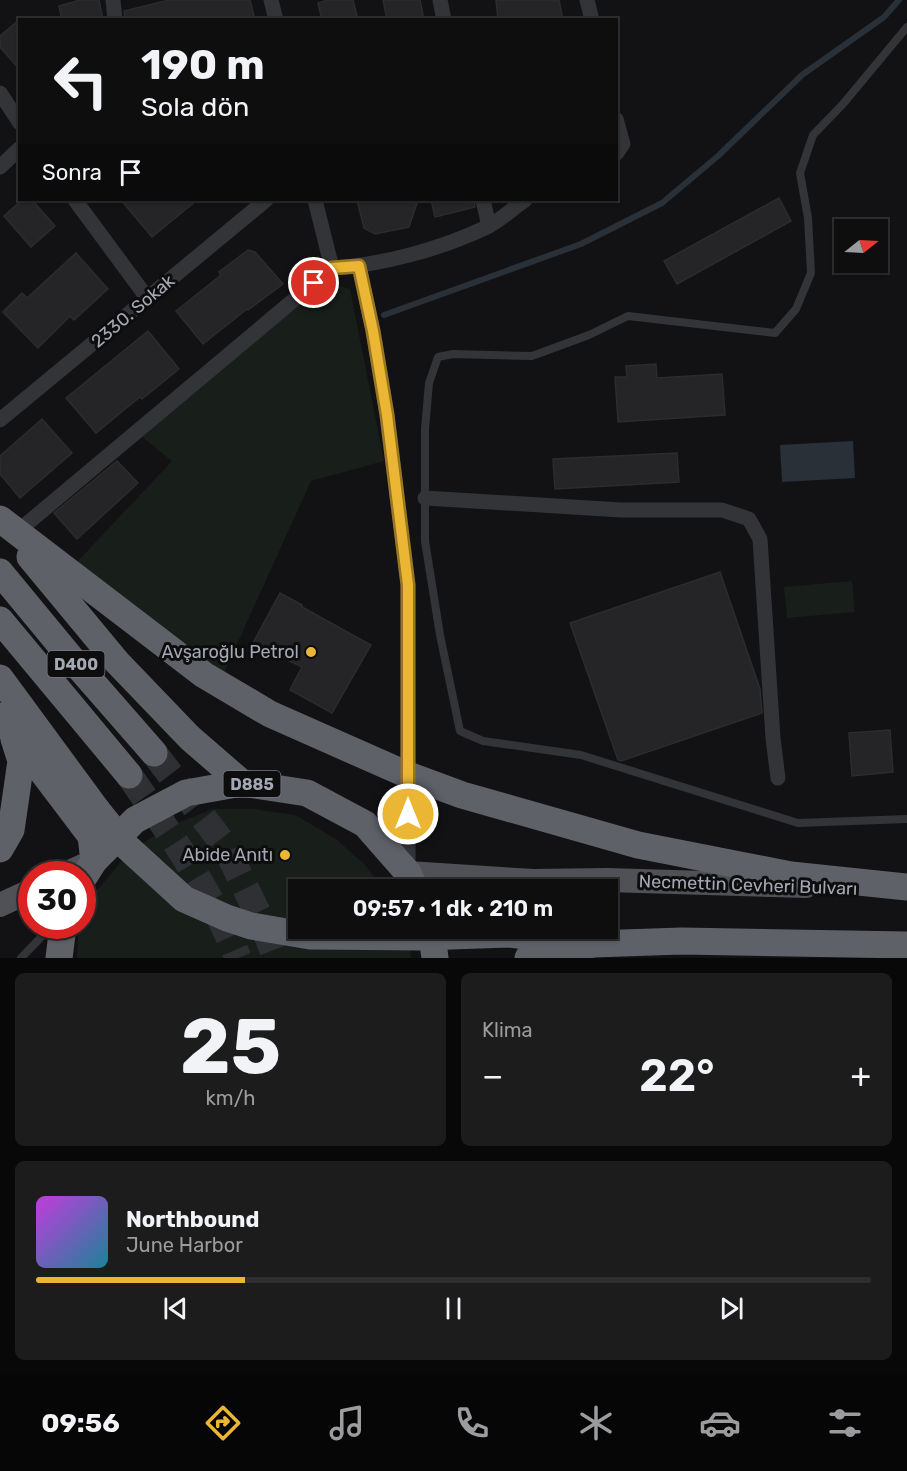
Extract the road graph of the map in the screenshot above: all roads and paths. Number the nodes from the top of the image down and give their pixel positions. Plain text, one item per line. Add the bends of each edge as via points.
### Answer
1 (113, 0) edge
2 (272, 0) edge
3 (440, 0) edge
4 (587, 0) edge
5 (115, 18) edge
6 (276, 18) edge
7 (444, 18) edge
8 (591, 18) edge
9 (907, 27) edge
10 (0, 93) edge
11 (18, 120) edge
12 (618, 126) edge
13 (18, 150) edge
14 (618, 151) edge
15 (0, 167) edge
16 (76, 201) edge
17 (265, 201) edge
18 (315, 201) edge
19 (483, 201) edge
20 (524, 201) edge
21 (489, 226) junction
22 (359, 266) junction
23 (332, 268) junction
24 (148, 299) junction
25 (0, 420) edge
26 (425, 498) junction
27 (6, 524) edge
28 (0, 572) edge
29 (0, 620) edge
30 (0, 678) edge
31 (5, 723) edge
32 (154, 753) tunnel mouth
33 (129, 775) tunnel mouth
34 (408, 775) junction
35 (778, 778) dead end
36 (242, 783) junction
37 (907, 819) edge
38 (0, 849) edge
39 (89, 861) edge
40 (96, 861) edge
41 (410, 879) edge
42 (412, 879) edge
43 (618, 880) edge
44 (907, 889) edge
45 (18, 897) edge
46 (0, 905) edge
47 (39, 939) edge
48 (61, 939) edge
49 (432, 939) edge
50 (593, 944) junction
51 (907, 945) edge
52 (21, 958) edge
53 (59, 958) edge
54 (435, 958) edge
55 (528, 958) edge

1 - 5 street
2 - 6 street
3 - 7 street
4 - 8 street
9 - 26 lane via 813,135 800,173 808,218 811,273 796,309 775,333 628,316 532,356 438,357 429,383
10 - 11 street
12 - 14 street via 623,144
13 - 15 street
16 - 24 street
17 - 24 street, 2330. Sokak
18 - 23 street
19 - 21 street
20 - 21 street
21 - 22 street via 441,245
22 - 23 street
22 - 34 street via 387,415 408,585
23 - 27 street
24 - 25 street, 2330. Sokak
26 - 35 street via 621,510 722,510 748,519 760,539
26 - 37 lane via 425,541 460,731 483,741 581,755 798,823
27 - 34 highway via 204,675 270,714
27 - 36 highway via 117,662 190,738
28 - 32 highway, D400
29 - 33 highway, D400
30 - 50 highway, bridge via 96,810 126,846 184,899 251,926 310,936 508,934
31 - 38 highway via 21,761 11,830
31 - 39 highway via 91,836
34 - 42 street
34 - 44 highway via 462,795 638,845 791,875
36 - 40 highway, D885 via 186,793 155,809 135,820
36 - 41 highway, D885 via 307,793 365,824
43 - 44 main road, Necmettin Cevheri Bulvarı
45 - 46 main road
47 - 52 lane
48 - 53 highway
49 - 54 highway
50 - 51 highway via 682,941
50 - 55 highway

